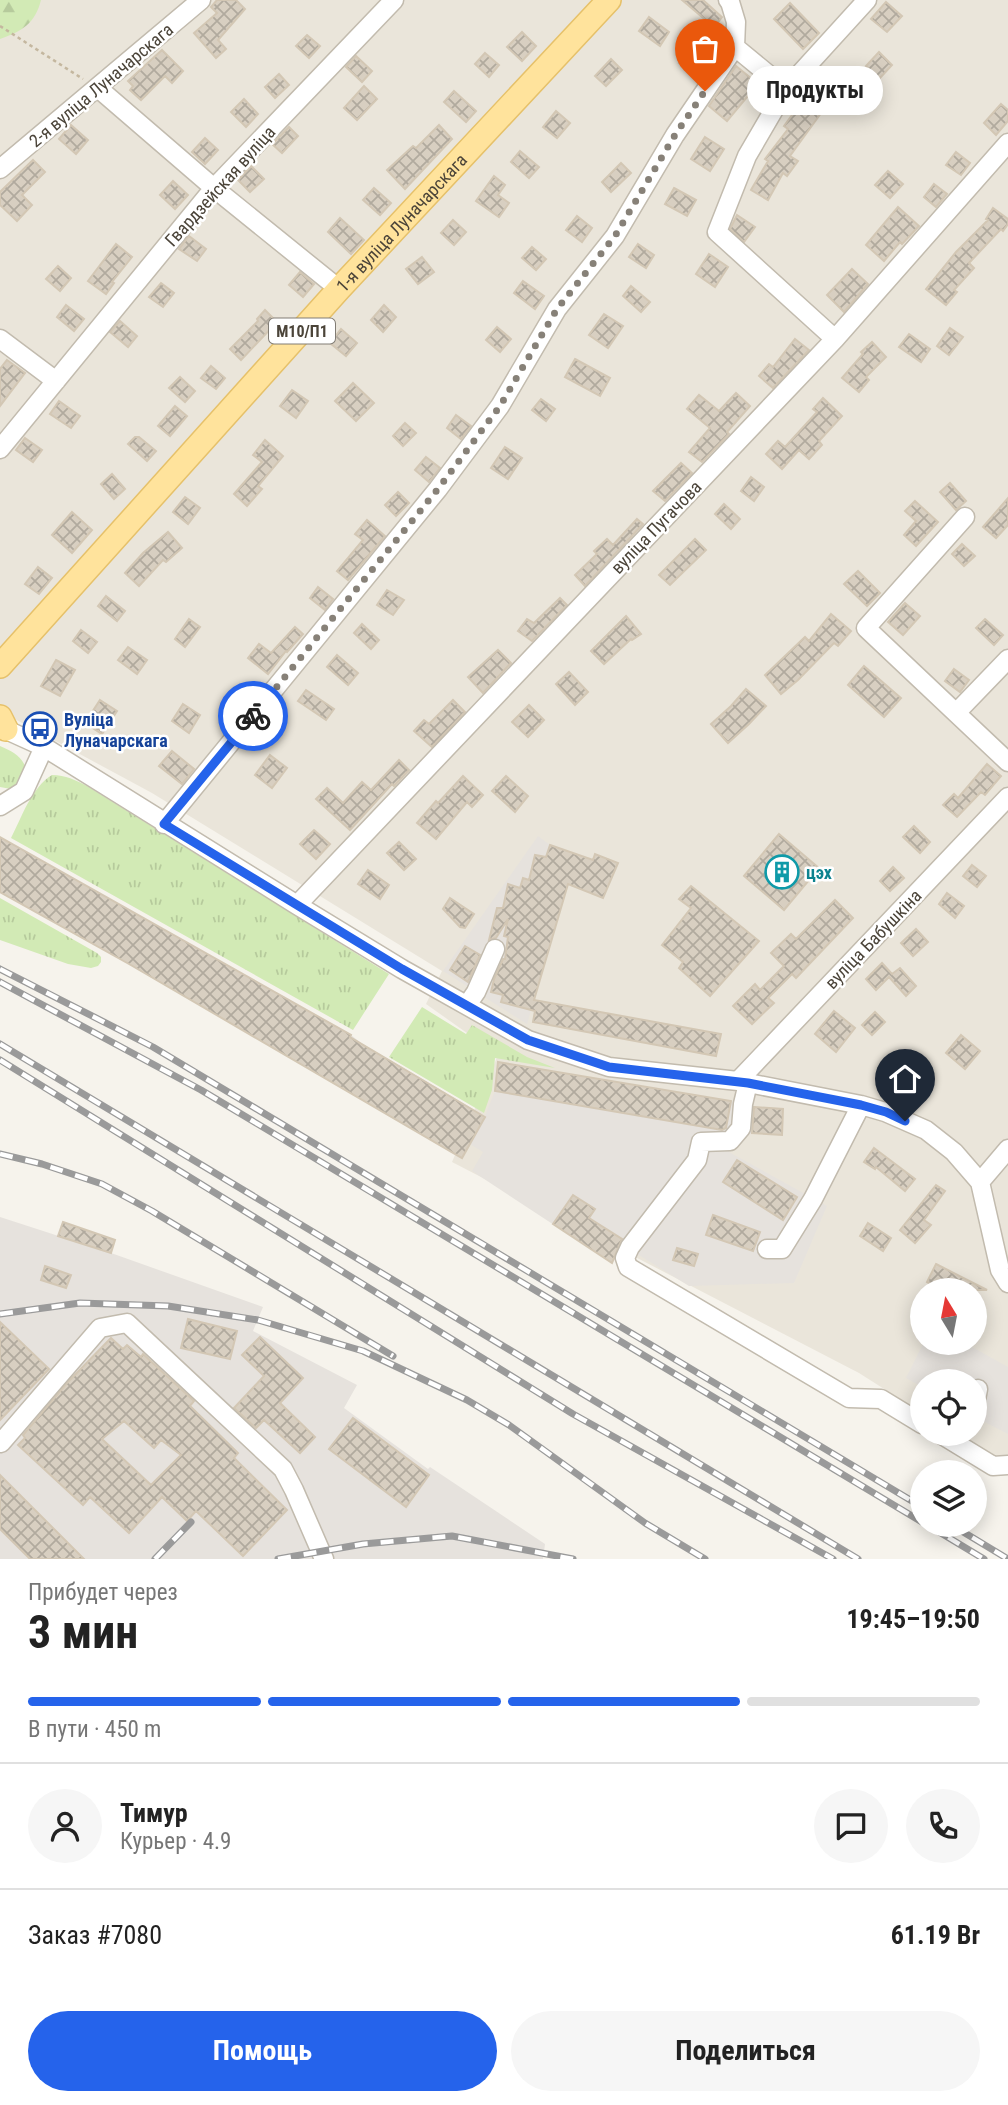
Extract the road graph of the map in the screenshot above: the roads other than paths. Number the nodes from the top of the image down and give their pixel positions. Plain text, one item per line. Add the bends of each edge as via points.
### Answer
1 (201, 0) edge
2 (394, 0) edge
3 (609, 0) edge
4 (728, 0) edge
5 (867, 0) edge
6 (735, 47) junction
7 (98, 88) junction
8 (786, 89) junction
9 (1008, 143) edge
10 (0, 169) edge
11 (214, 188) junction
12 (339, 289) junction
13 (0, 339) edge
14 (835, 339) junction
15 (56, 381) junction
16 (0, 449) edge
17 (965, 517) dead end
18 (1008, 659) edge
19 (0, 666) edge
20 (956, 713) junction
21 (2, 724) edge
22 (44, 747) junction
23 (1008, 762) edge
24 (1008, 797) edge
25 (0, 806) edge
26 (164, 824) junction
27 (297, 905) junction
28 (495, 949) dead end
29 (467, 1005) junction
30 (743, 1082) junction
31 (861, 1105) junction
32 (1008, 1149) edge
33 (980, 1182) junction
34 (767, 1249) dead end
35 (1008, 1283) edge
36 (910, 1417) edge
37 (0, 1444) edge
38 (972, 1446) edge
39 (1008, 1465) edge
40 (324, 1559) edge

1 - 7 street, 2-я вуліца Луначарскага
2 - 11 street, Гвардзейская вуліца
3 - 12 main road, 1-я вуліца Луначарскага / М10/П1
4 - 6 street via 736,22
5 - 8 street
6 - 8 street
6 - 26 street via 615,236 557,309 500,406 438,489
7 - 10 street, 2-я вуліца Луначарскага
7 - 11 street
8 - 14 street via 747,156 717,232
9 - 14 street, вуліца Пугачова
11 - 12 street
11 - 15 street, Гвардзейская вуліца
12 - 19 main road, 1-я вуліца Луначарскага / М10/П1
13 - 15 street
14 - 27 street, вуліца Пугачова
15 - 16 street, Гвардзейская вуліца
17 - 20 street via 866,628
18 - 20 street
20 - 23 street
21 - 22 street
22 - 25 street via 24,791
22 - 26 street
24 - 30 street, вуліца Бабушкіна
26 - 27 street
27 - 29 street
28 - 29 street
29 - 30 street via 528,1040 609,1067
30 - 31 street
30 - 36 street via 741,1129 730,1140 701,1142 697,1160 630,1247 625,1258 628,1267 849,1398 881,1399
31 - 33 street via 926,1130 954,1152
31 - 34 street via 782,1249
32 - 33 street
33 - 35 street via 1000,1270
37 - 40 street via 100,1328 127,1323 283,1469
38 - 39 street via 993,1466

